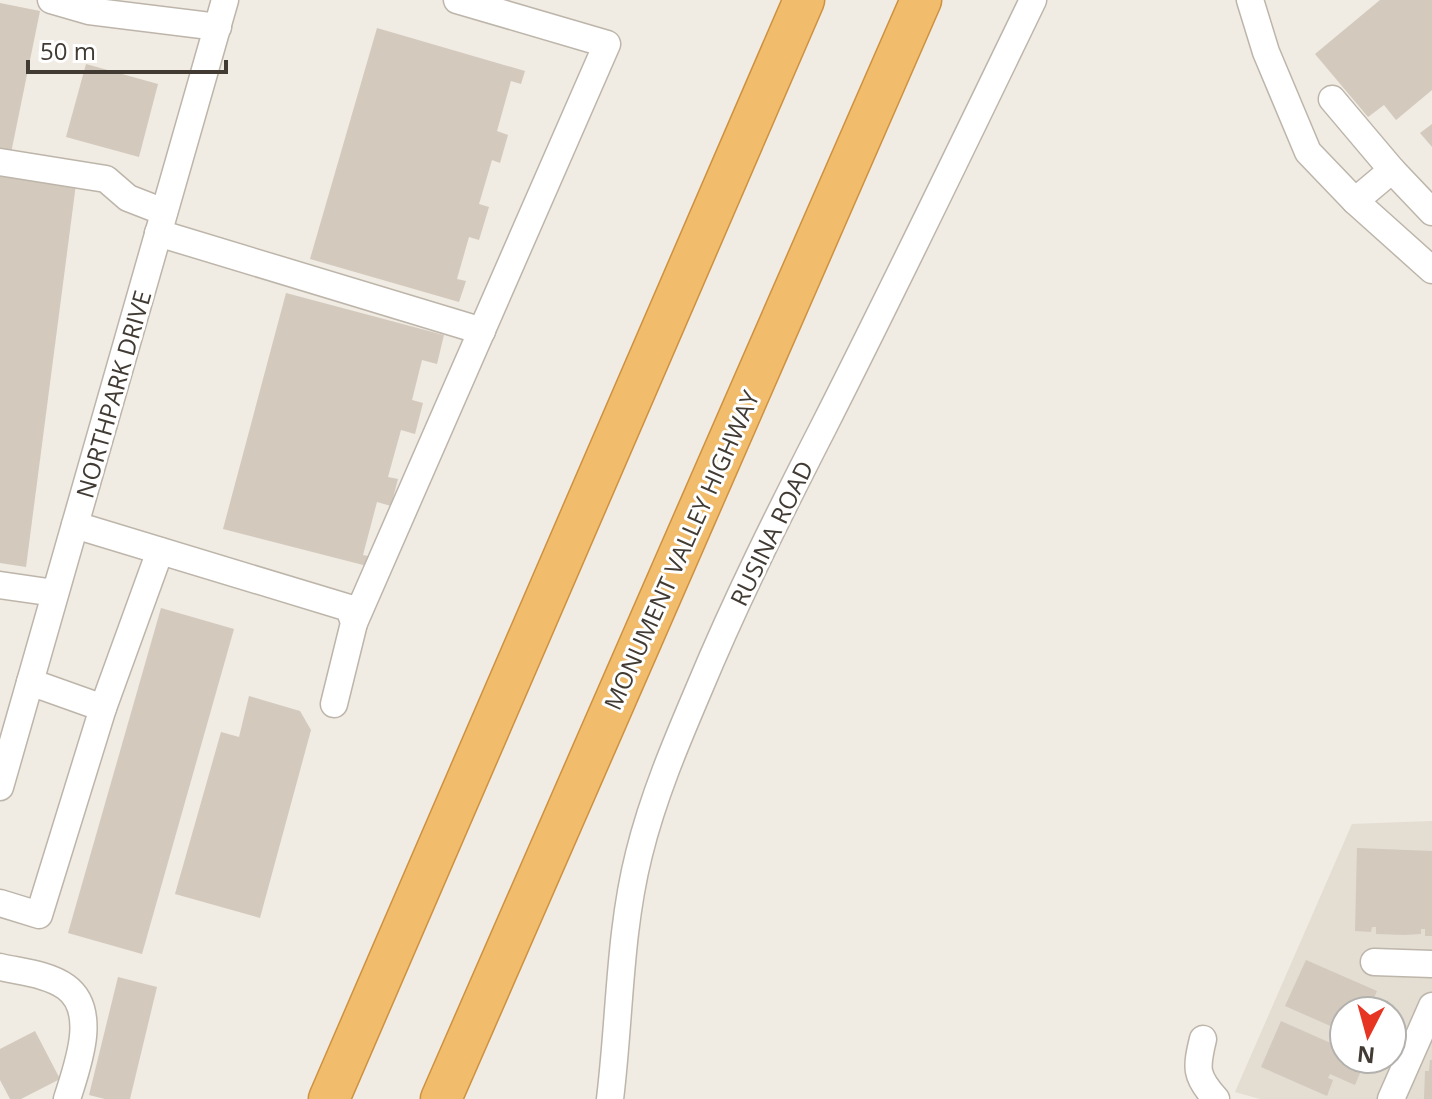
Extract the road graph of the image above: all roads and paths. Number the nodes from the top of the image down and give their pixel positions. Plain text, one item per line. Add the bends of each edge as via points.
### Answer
1 (51, 0) edge
2 (225, 0) edge
3 (457, 0) edge
4 (804, 0) edge
5 (921, 0) edge
6 (1033, 0) edge
7 (1250, 0) edge
8 (218, 27) junction
9 (1332, 99) dead end
10 (0, 162) edge
11 (1392, 170) junction
12 (1355, 201) junction
13 (1432, 212) edge
14 (161, 222) junction
15 (1432, 270) edge
16 (482, 331) junction
17 (75, 525) junction
18 (160, 551) junction
19 (0, 585) edge
20 (55, 593) junction
21 (354, 623) junction
22 (18, 692) edge
23 (334, 704) dead end
24 (103, 708) junction
25 (0, 787) edge
26 (0, 903) edge
27 (1374, 962) dead end
28 (1432, 964) edge
29 (0, 967) edge
30 (1432, 1006) edge
31 (1203, 1039) dead end
32 (67, 1099) edge
33 (329, 1099) edge
34 (441, 1099) edge
35 (610, 1099) edge
36 (1216, 1099) edge
37 (1391, 1099) edge

1 - 8 street via 89,11
2 - 8 street, NORTHPARK DRIVE
3 - 16 street via 607,44
4 - 33 highway
5 - 34 highway, MONUMENT VALLEY HIGHWAY
6 - 35 street, RUSINA ROAD via 781,510 672,751 642,842 630,904
7 - 12 street via 1308,152
8 - 14 street, NORTHPARK DRIVE
9 - 11 street
10 - 14 street via 106,179
11 - 12 street
11 - 13 street
12 - 15 street
14 - 16 street
14 - 17 street, NORTHPARK DRIVE
16 - 21 street
17 - 18 street
17 - 20 street, NORTHPARK DRIVE
18 - 21 street via 349,608
18 - 24 street
19 - 20 street
20 - 22 street, NORTHPARK DRIVE
21 - 23 street
22 - 24 street
22 - 25 street, NORTHPARK DRIVE
24 - 26 street via 39,915
27 - 28 street
29 - 32 street via 47,977 67,988 82,1007 83,1030
30 - 37 street
31 - 36 street via 1198,1073

